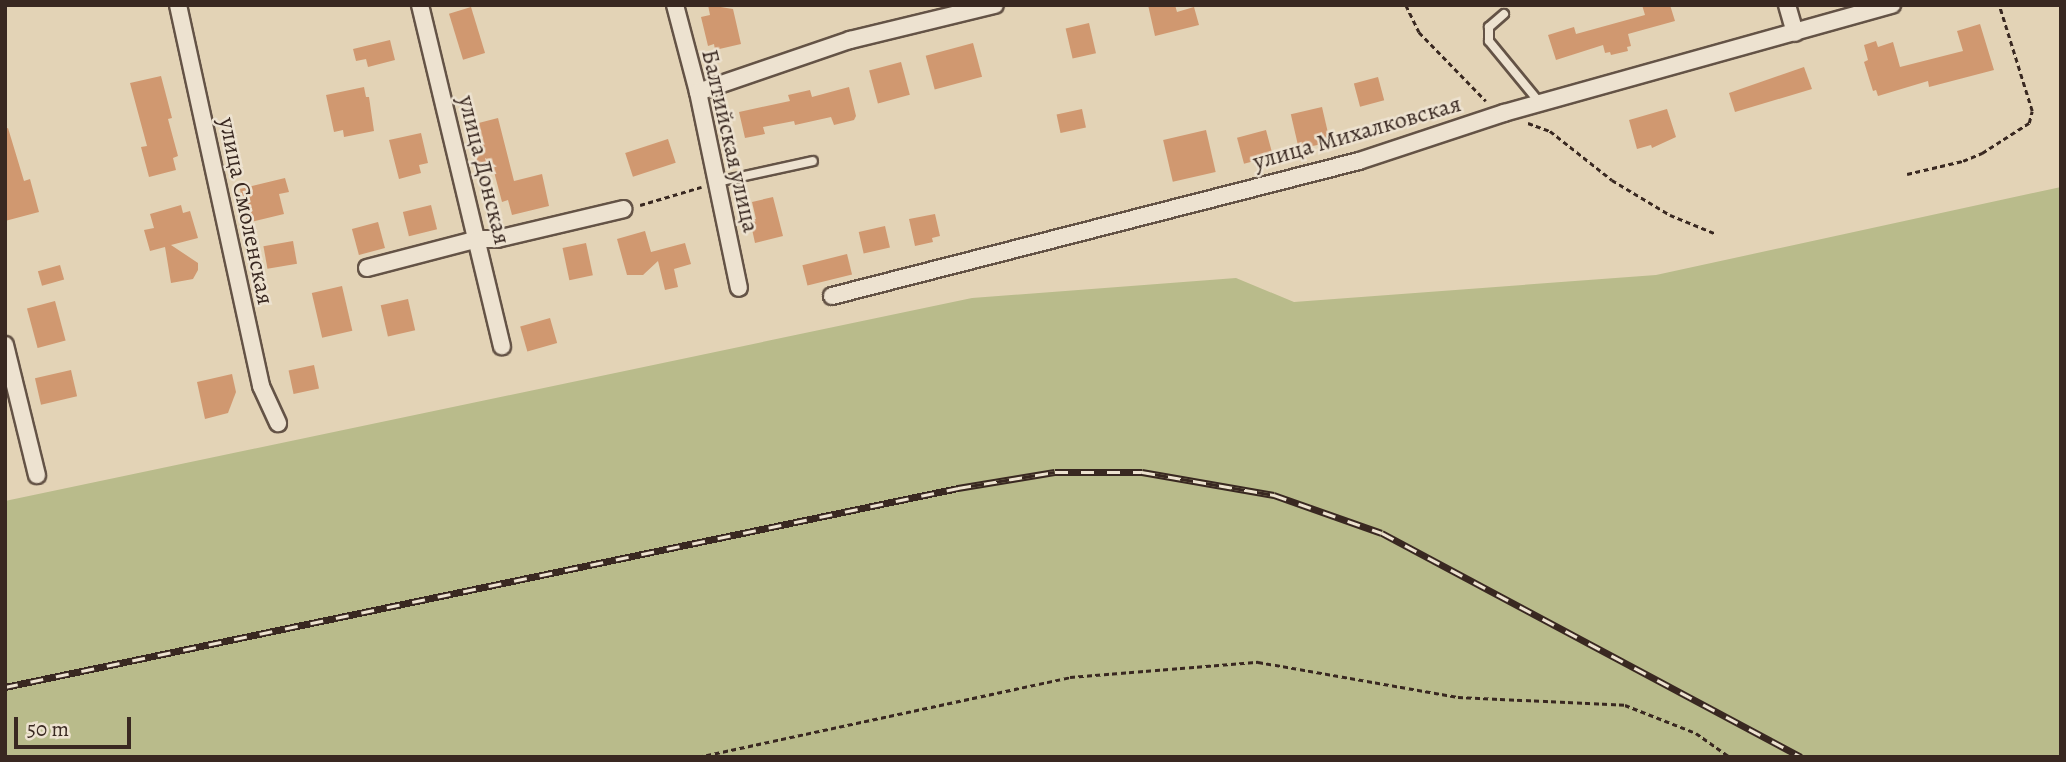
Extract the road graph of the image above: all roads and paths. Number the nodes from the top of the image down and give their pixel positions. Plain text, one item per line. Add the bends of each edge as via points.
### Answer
1 (178, 5) edge
2 (420, 5) edge
3 (675, 5) edge
4 (995, 5) edge
5 (1406, 5) edge
6 (1787, 5) edge
7 (1892, 5) edge
8 (1999, 5) edge
9 (1504, 13) dead end
10 (1795, 33) junction
11 (698, 92) junction
12 (1540, 103) junction
13 (1501, 114) junction
14 (813, 161) dead end
15 (1907, 174) dead end
16 (717, 182) junction
17 (627, 208) joint
18 (1714, 233) dead end
19 (478, 239) junction
20 (366, 268) dead end
21 (739, 288) dead end
22 (832, 296) dead end
23 (5, 345) edge
24 (502, 346) dead end
25 (278, 423) dead end
26 (37, 475) dead end
27 (698, 757) edge
28 (1730, 757) edge

1 - 25 street, улица Смоленская via 261,386
2 - 19 street, улица Донская
3 - 11 street, Балтийская улица
4 - 11 street via 850,40
5 - 13 path via 1419,32
6 - 10 street
7 - 10 street, улица Михалковская
8 - 15 path via 2032,111 2029,122 1982,153
9 - 12 lane via 1489,27 1489,41
10 - 12 street, улица Михалковская
11 - 16 street, Балтийская улица
12 - 13 street, улица Михалковская
13 - 18 path via 1550,131 1622,187 1670,215
13 - 22 street, улица Михалковская via 1359,161
14 - 16 lane
16 - 17 path
16 - 21 street, Балтийская улица
17 - 19 street via 497,239
19 - 20 street
19 - 24 street, улица Донская
23 - 26 street
27 - 28 path via 1070,677 1258,662 1458,697 1625,705 1696,733

